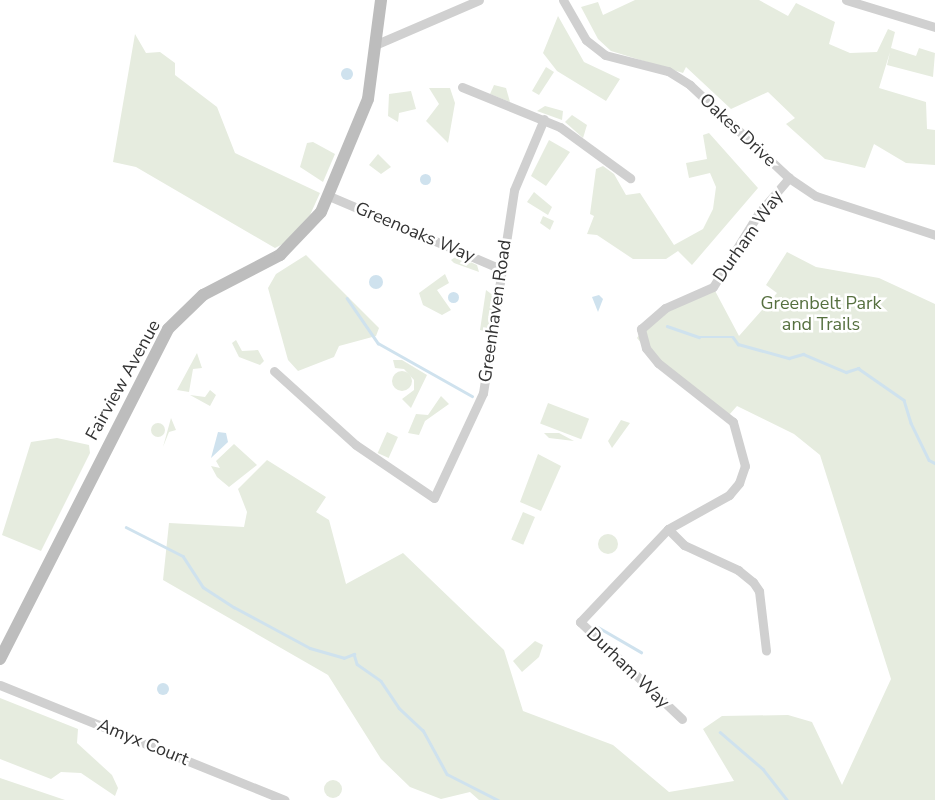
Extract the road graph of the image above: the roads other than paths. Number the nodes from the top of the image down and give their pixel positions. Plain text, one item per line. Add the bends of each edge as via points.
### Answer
1 (381, 0) edge
2 (479, 0) edge
3 (563, 0) edge
4 (846, 0) edge
5 (935, 27) edge
6 (377, 44) junction
7 (462, 87) dead end
8 (544, 120) junction
9 (630, 178) dead end
10 (789, 178) junction
11 (329, 196) junction
12 (935, 234) edge
13 (501, 269) junction
14 (274, 371) dead end
15 (668, 529) junction
16 (766, 651) dead end
17 (0, 659) edge
18 (0, 685) edge
19 (682, 719) dead end
20 (285, 800) edge

1 - 6 main road, Fairview Avenue
2 - 6 street
3 - 10 street, Oakes Drive via 570,16 592,45 605,55 668,71 690,85
4 - 5 street
6 - 11 main road, Fairview Avenue via 368,99
7 - 8 street
8 - 9 street
8 - 13 street, Greenhaven Road via 514,190
10 - 12 street, Oakes Drive via 844,208
10 - 15 street, Durham Way via 758,214 713,287 665,308 641,329 646,348 658,363 733,422 742,442 745,466 729,496
11 - 13 street, Greenoaks Way
11 - 17 main road, Fairview Avenue via 314,221 280,255 203,296 168,329
13 - 14 street, Greenhaven Road via 483,393 434,498 356,445
15 - 16 street via 684,545 738,570 753,582 759,591
15 - 19 street, Durham Way via 580,622
18 - 20 street, Amyx Court

